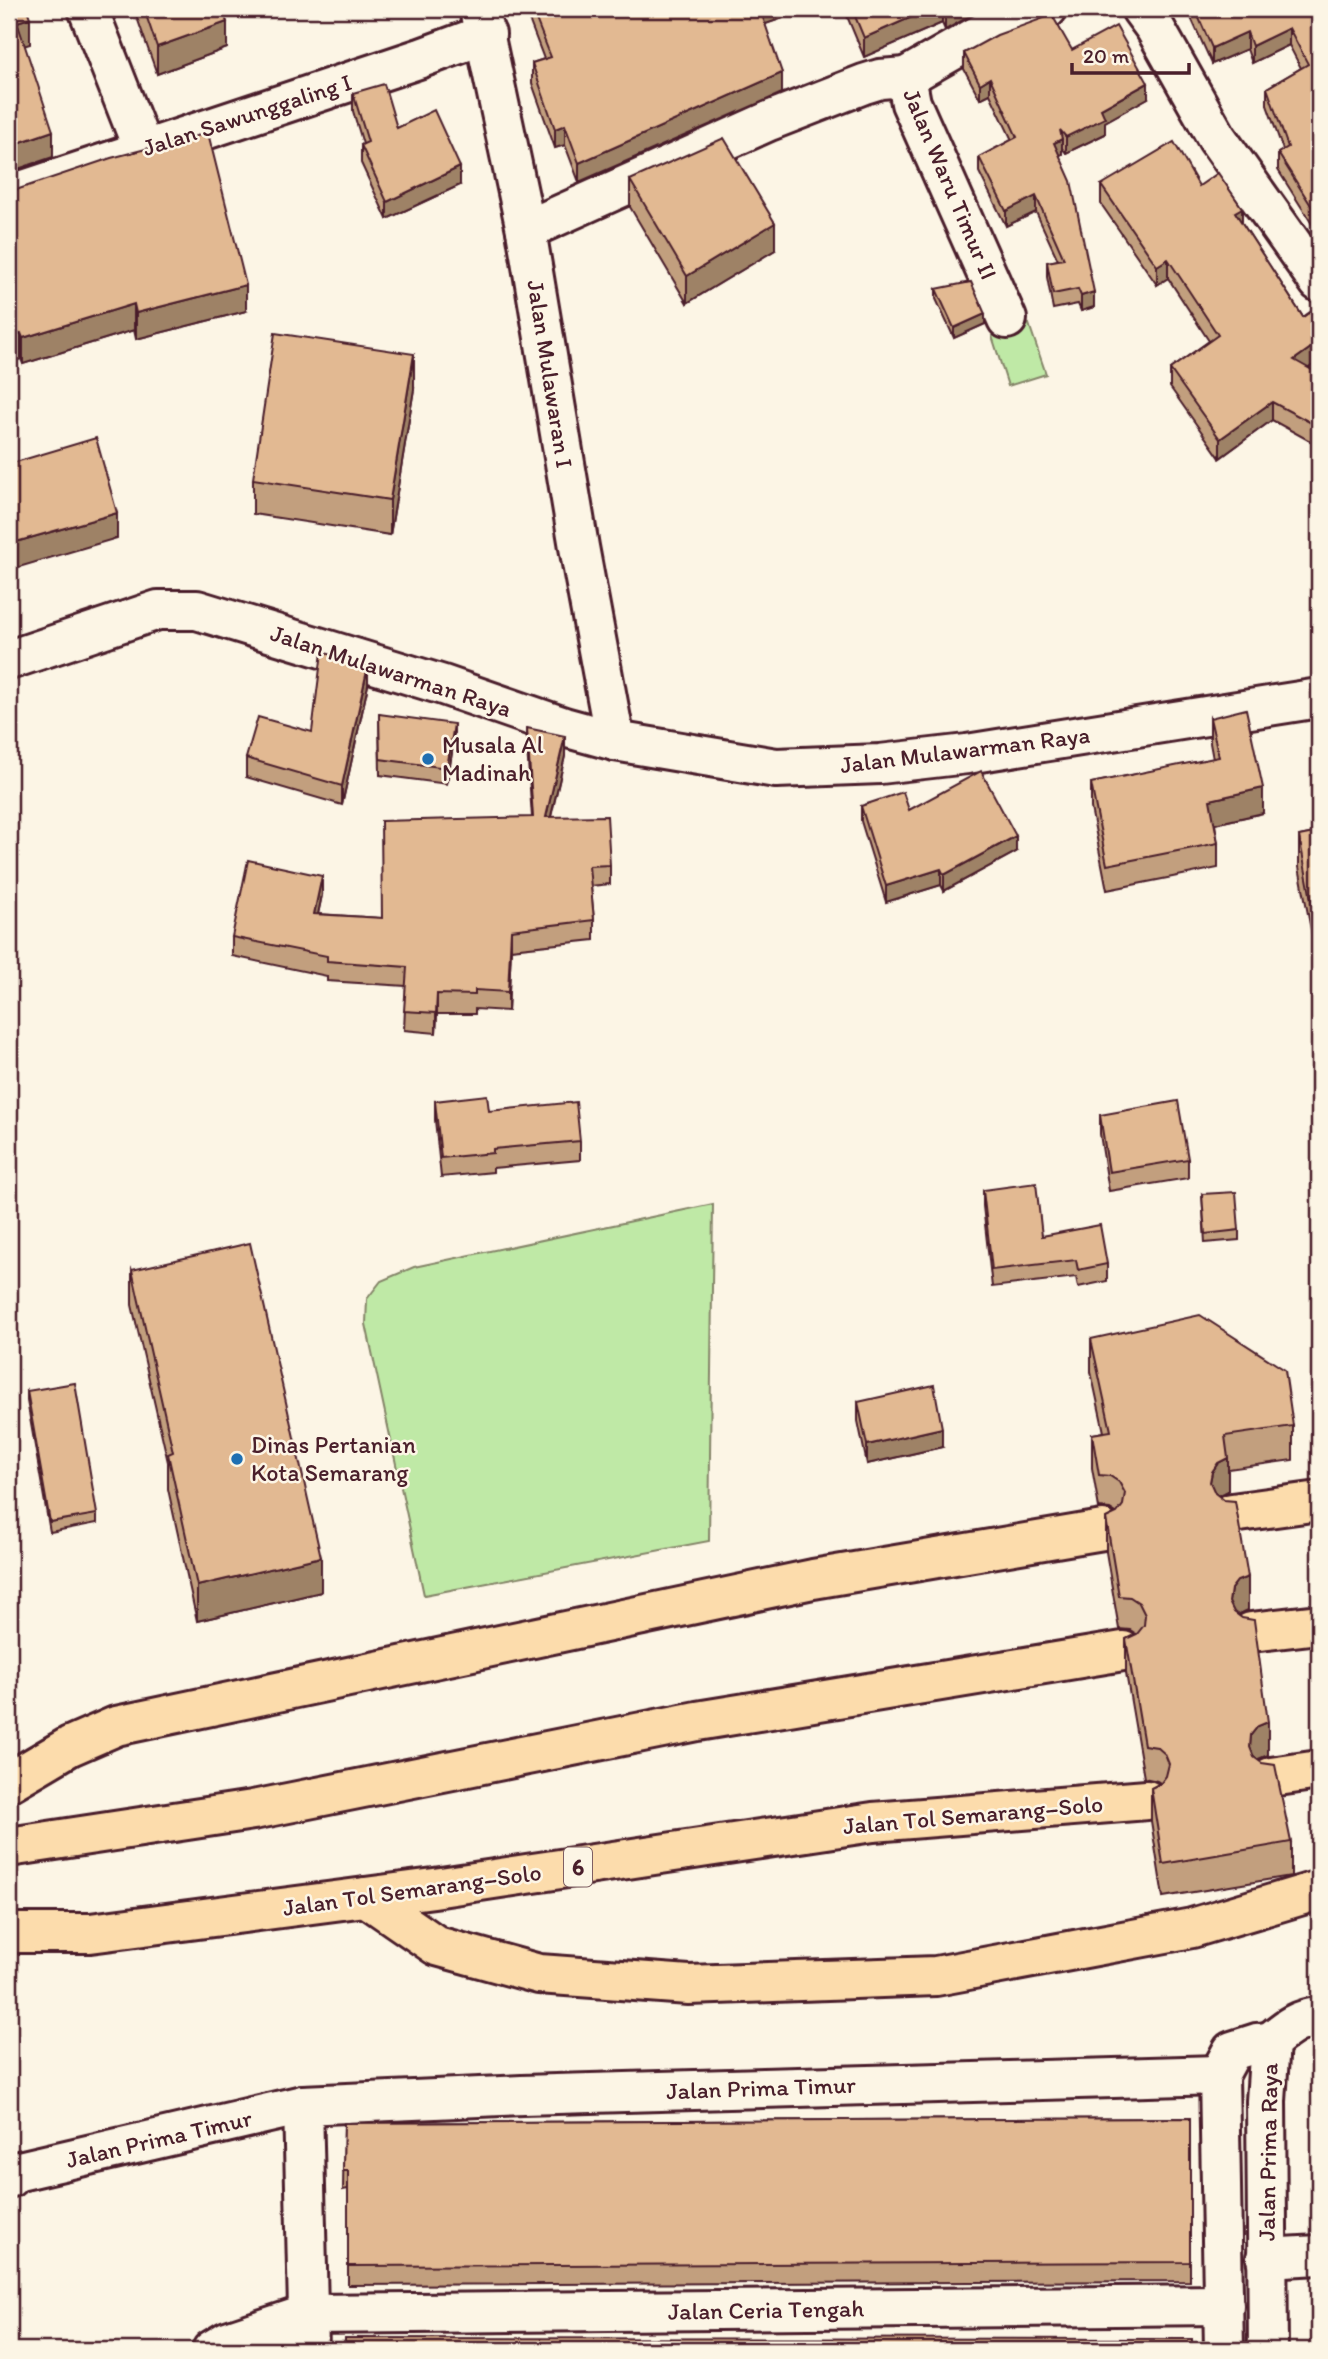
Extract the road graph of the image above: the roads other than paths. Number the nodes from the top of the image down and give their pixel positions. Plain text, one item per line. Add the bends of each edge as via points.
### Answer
1 (88, 9) edge
2 (1047, 9) edge
3 (1141, 9) edge
4 (483, 21) edge
5 (906, 77) junction
6 (143, 149) junction
7 (9, 195) edge
8 (526, 230) junction
9 (1319, 282) edge
10 (1007, 319) dead end
11 (9, 660) edge
12 (1319, 698) edge
13 (615, 741) junction
14 (1319, 1501) edge
15 (1232, 1513) edge
16 (1103, 1530) dead end
17 (1319, 1624) edge
18 (1251, 1632) edge
19 (1122, 1651) dead end
20 (1319, 1770) edge
21 (1271, 1777) edge
22 (9, 1782) edge
23 (1147, 1800) dead end
24 (9, 1847) edge
25 (1319, 1890) edge
26 (366, 1896) junction
27 (9, 1933) edge
28 (1319, 2017) edge
29 (1270, 2042) junction
30 (1219, 2075) junction
31 (303, 2105) junction
32 (11, 2173) edge
33 (1319, 2255) edge
34 (1266, 2258) junction
35 (1224, 2305) junction
36 (308, 2332) edge
37 (212, 2350) edge
38 (1224, 2350) edge
39 (1268, 2350) edge

1 - 6 street
2 - 5 street, Jalan Waru Timur II via 988,30
3 - 9 street via 1217,138
4 - 6 street, Jalan Sawunggaling I via 421,58
4 - 8 street, Jalan Mulawaran I
5 - 8 street via 864,83 781,116
5 - 10 street, Jalan Waru Timur II via 911,103
6 - 7 street, Jalan Sawunggaling I
8 - 13 street, Jalan Mulawaran I
11 - 13 street, Jalan Mulawarman Raya via 158,610 197,610
12 - 13 street, Jalan Mulawarman Raya via 880,764 775,768
14 - 15 highway
16 - 22 highway via 813,1578 116,1726 70,1746
17 - 18 highway
19 - 24 highway via 697,1721 253,1810
20 - 21 highway
23 - 26 highway, Jalan Tol Semarang–Solo / 6 via 873,1822
25 - 26 highway via 1192,1928 936,1976 689,1985 538,1974 437,1946
26 - 27 highway, Jalan Tol Semarang–Solo / 6 via 90,1933
28 - 29 street via 1289,2026
29 - 30 street, Jalan Prima Raya via 1232,2051
29 - 34 street, Jalan Prima Raya
30 - 31 street, Jalan Prima Timur
30 - 35 street, Jalan Prima Raya
31 - 32 street, Jalan Prima Timur
31 - 36 street
33 - 34 street
34 - 39 street, Jalan Prima Raya
35 - 36 street, Jalan Ceria Tengah
35 - 38 street, Jalan Prima Raya
36 - 37 street via 227,2341

